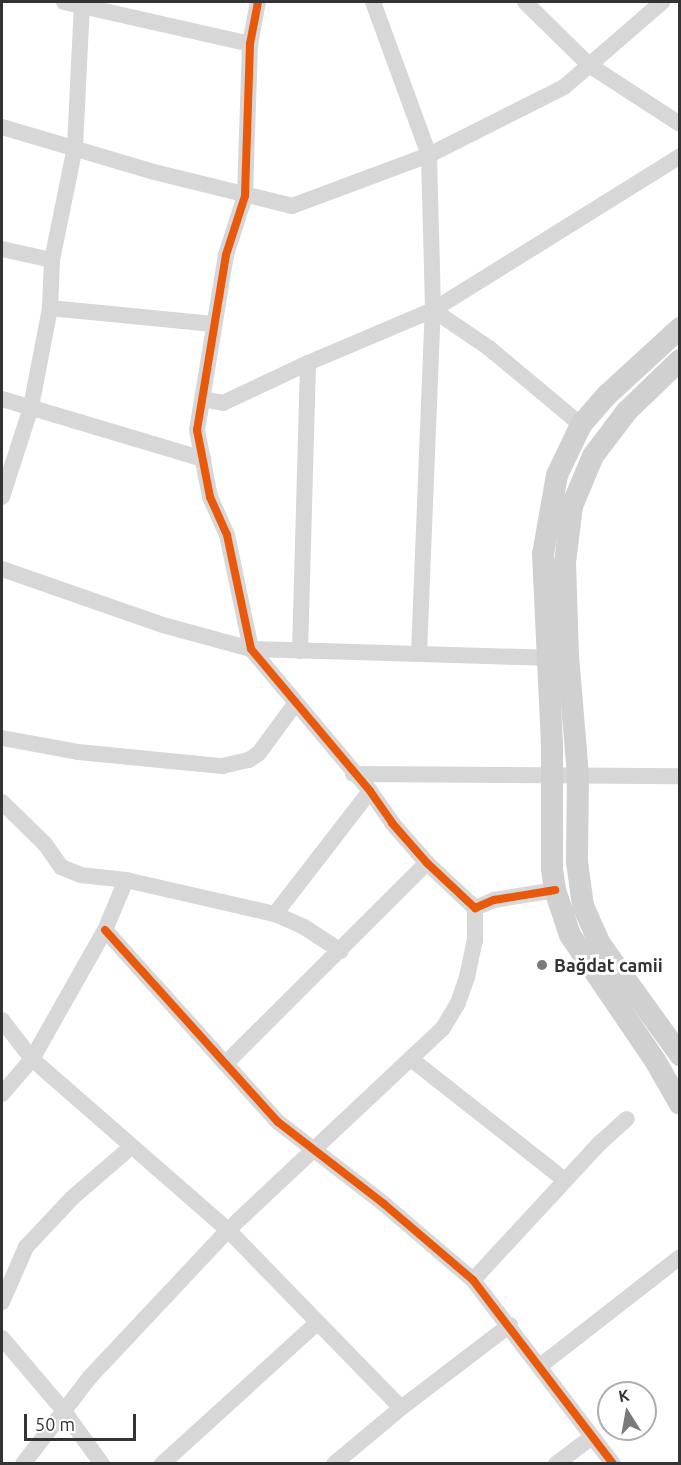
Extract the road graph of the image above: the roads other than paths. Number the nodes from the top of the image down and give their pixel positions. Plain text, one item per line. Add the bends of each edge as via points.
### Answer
1 (258, 2) edge
2 (372, 2) edge
3 (525, 2) edge
4 (662, 2) edge
5 (75, 3) edge
6 (250, 44) junction
7 (589, 65) junction
8 (680, 124) edge
9 (2, 127) edge
10 (75, 147) junction
11 (429, 155) junction
12 (680, 156) edge
13 (245, 196) junction
14 (2, 249) edge
15 (52, 260) junction
16 (50, 308) junction
17 (433, 310) junction
18 (213, 324) junction
19 (680, 328) edge
20 (680, 360) edge
21 (308, 363) junction
22 (2, 399) edge
23 (202, 399) junction
24 (31, 407) junction
25 (581, 425) junction
26 (203, 459) junction
27 (2, 496) edge
28 (2, 569) edge
29 (251, 649) junction
30 (300, 651) junction
31 (419, 653) junction
32 (547, 658) junction
33 (295, 704) junction
34 (2, 738) edge
35 (353, 774) junction
36 (552, 774) junction
37 (578, 775) junction
38 (680, 776) edge
39 (370, 791) junction
40 (5, 813) edge
41 (427, 863) junction
42 (126, 880) junction
43 (555, 890) junction
44 (475, 908) junction
45 (275, 914) junction
46 (105, 930) junction
47 (341, 951) junction
48 (2, 1020) edge
49 (680, 1055) edge
50 (32, 1059) junction
51 (411, 1059) junction
52 (226, 1063) junction
53 (2, 1094) edge
54 (680, 1104) edge
55 (627, 1119) dead end
56 (131, 1147) junction
57 (314, 1152) junction
58 (565, 1180) junction
59 (228, 1230) junction
60 (680, 1257) edge
61 (473, 1280) junction
62 (2, 1302) edge
63 (317, 1323) junction
64 (510, 1325) junction
65 (2, 1338) edge
66 (540, 1366) junction
67 (401, 1408) junction
68 (63, 1410) junction
69 (592, 1437) junction
70 (23, 1464) edge
71 (102, 1464) edge
72 (162, 1464) edge
73 (334, 1464) edge
74 (556, 1464) edge
75 (613, 1464) edge

1 - 6 street
2 - 11 street
3 - 7 street
4 - 7 street
5 - 6 street
5 - 10 street
6 - 13 street
7 - 8 street
7 - 11 street via 564,87
9 - 10 street
10 - 13 street
10 - 15 street
11 - 13 street via 292,206
11 - 17 street
12 - 17 street
13 - 18 street via 226,255
14 - 15 street
15 - 16 street
16 - 18 street
16 - 24 street
17 - 21 street
17 - 25 street via 489,348
17 - 31 street
18 - 23 street
19 - 25 main road via 606,396
20 - 37 main road via 627,411 603,441 572,506 565,584
21 - 23 street via 223,404
21 - 30 street
22 - 24 street
23 - 26 street via 197,430
24 - 26 street
24 - 27 street
25 - 32 main road via 557,475 545,528
26 - 29 street via 210,497 227,535
28 - 29 street via 164,626
29 - 30 street
29 - 33 street
30 - 31 street
31 - 32 street
32 - 36 main road
33 - 34 street via 259,753 249,760 222,766 78,752
33 - 35 street
35 - 36 street
35 - 39 street
36 - 37 street
36 - 43 main road
37 - 38 street
37 - 49 main road via 577,862 583,906 600,944
39 - 41 street
39 - 45 street
40 - 42 street via 45,844 61,867 81,875
41 - 44 street
41 - 47 street
42 - 45 street
42 - 46 street
43 - 44 street via 494,900
43 - 54 main road via 570,935
44 - 51 street via 475,940 458,1003 443,1028
45 - 47 street
46 - 50 street
46 - 52 street
47 - 52 street
48 - 50 street
50 - 53 street
50 - 56 street
51 - 57 street
51 - 58 street
52 - 57 street via 278,1122
55 - 58 street
56 - 59 street
56 - 62 street via 72,1198 26,1247
57 - 59 street
57 - 61 street via 384,1204
58 - 61 street
59 - 63 street
59 - 68 street
60 - 66 street
61 - 64 street
63 - 67 street
63 - 72 street
64 - 66 street
64 - 67 street
65 - 68 street
66 - 69 street
67 - 73 street
68 - 70 street
68 - 71 street
69 - 74 street
69 - 75 street

